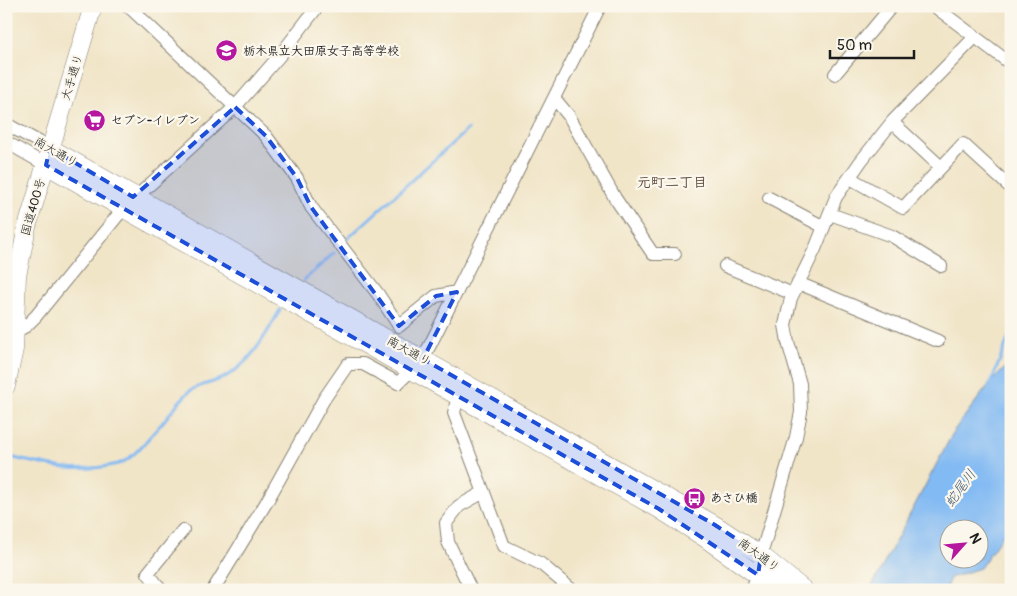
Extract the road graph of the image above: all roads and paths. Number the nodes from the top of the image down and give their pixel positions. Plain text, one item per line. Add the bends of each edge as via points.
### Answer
1 (93, 6) edge
2 (128, 6) edge
3 (318, 6) edge
4 (600, 6) edge
5 (892, 6) edge
6 (934, 6) edge
7 (974, 38) junction
8 (1011, 64) edge
9 (835, 74) dead end
10 (554, 98) junction
11 (235, 107) junction
12 (892, 122) junction
13 (6, 124) edge
14 (6, 142) edge
15 (48, 156) junction
16 (941, 167) junction
17 (850, 178) junction
18 (1009, 186) dead end
19 (769, 198) dead end
20 (128, 203) junction
21 (830, 214) junction
22 (824, 227) junction
23 (675, 254) dead end
24 (725, 266) dead end
25 (941, 266) dead end
26 (795, 288) junction
27 (457, 292) junction
28 (10, 334) edge
29 (938, 341) dead end
30 (424, 359) junction
31 (410, 371) junction
32 (6, 386) edge
33 (458, 395) junction
34 (484, 492) junction
35 (183, 530) dead end
36 (761, 555) junction
37 (755, 582) edge
38 (161, 590) edge
39 (213, 590) edge
40 (471, 590) edge
41 (572, 590) edge
42 (778, 590) edge
43 (804, 590) edge

1 - 15 highway, 大手通り
2 - 11 street
3 - 11 street via 282,54
4 - 10 street
5 - 9 street
6 - 7 street
7 - 8 street
7 - 12 street
10 - 23 street via 570,116 615,198 653,254
10 - 27 street
11 - 20 street
11 - 27 street via 266,136 297,178 311,208 399,326 436,296
12 - 16 street
12 - 17 street
13 - 15 street, 南大通り
14 - 15 street, 南大通り
15 - 20 highway, 南大通り
15 - 28 highway, 国道400号 via 26,227
16 - 17 street via 903,208
16 - 18 street via 963,144
17 - 21 street via 836,197
19 - 22 street
20 - 28 street via 36,316
20 - 30 highway, 南大通り
20 - 31 highway, 南大通り
21 - 22 street
21 - 25 street via 892,236
22 - 26 street
24 - 26 street
26 - 29 street
26 - 36 street via 785,325 800,384 801,412
27 - 30 street
28 - 32 highway, 国道400号 via 11,366
30 - 31 street
30 - 36 highway, 南大通り via 715,524
31 - 33 highway, 南大通り
31 - 39 street via 398,383 363,364 348,364 324,399
33 - 34 street via 454,413
33 - 37 highway, 南大通り via 659,509
34 - 40 street via 459,506 446,523 448,542
34 - 41 street via 504,546 541,564
35 - 38 street via 148,573
36 - 37 street
36 - 43 highway, 南大通り
37 - 42 highway, 南大通り

